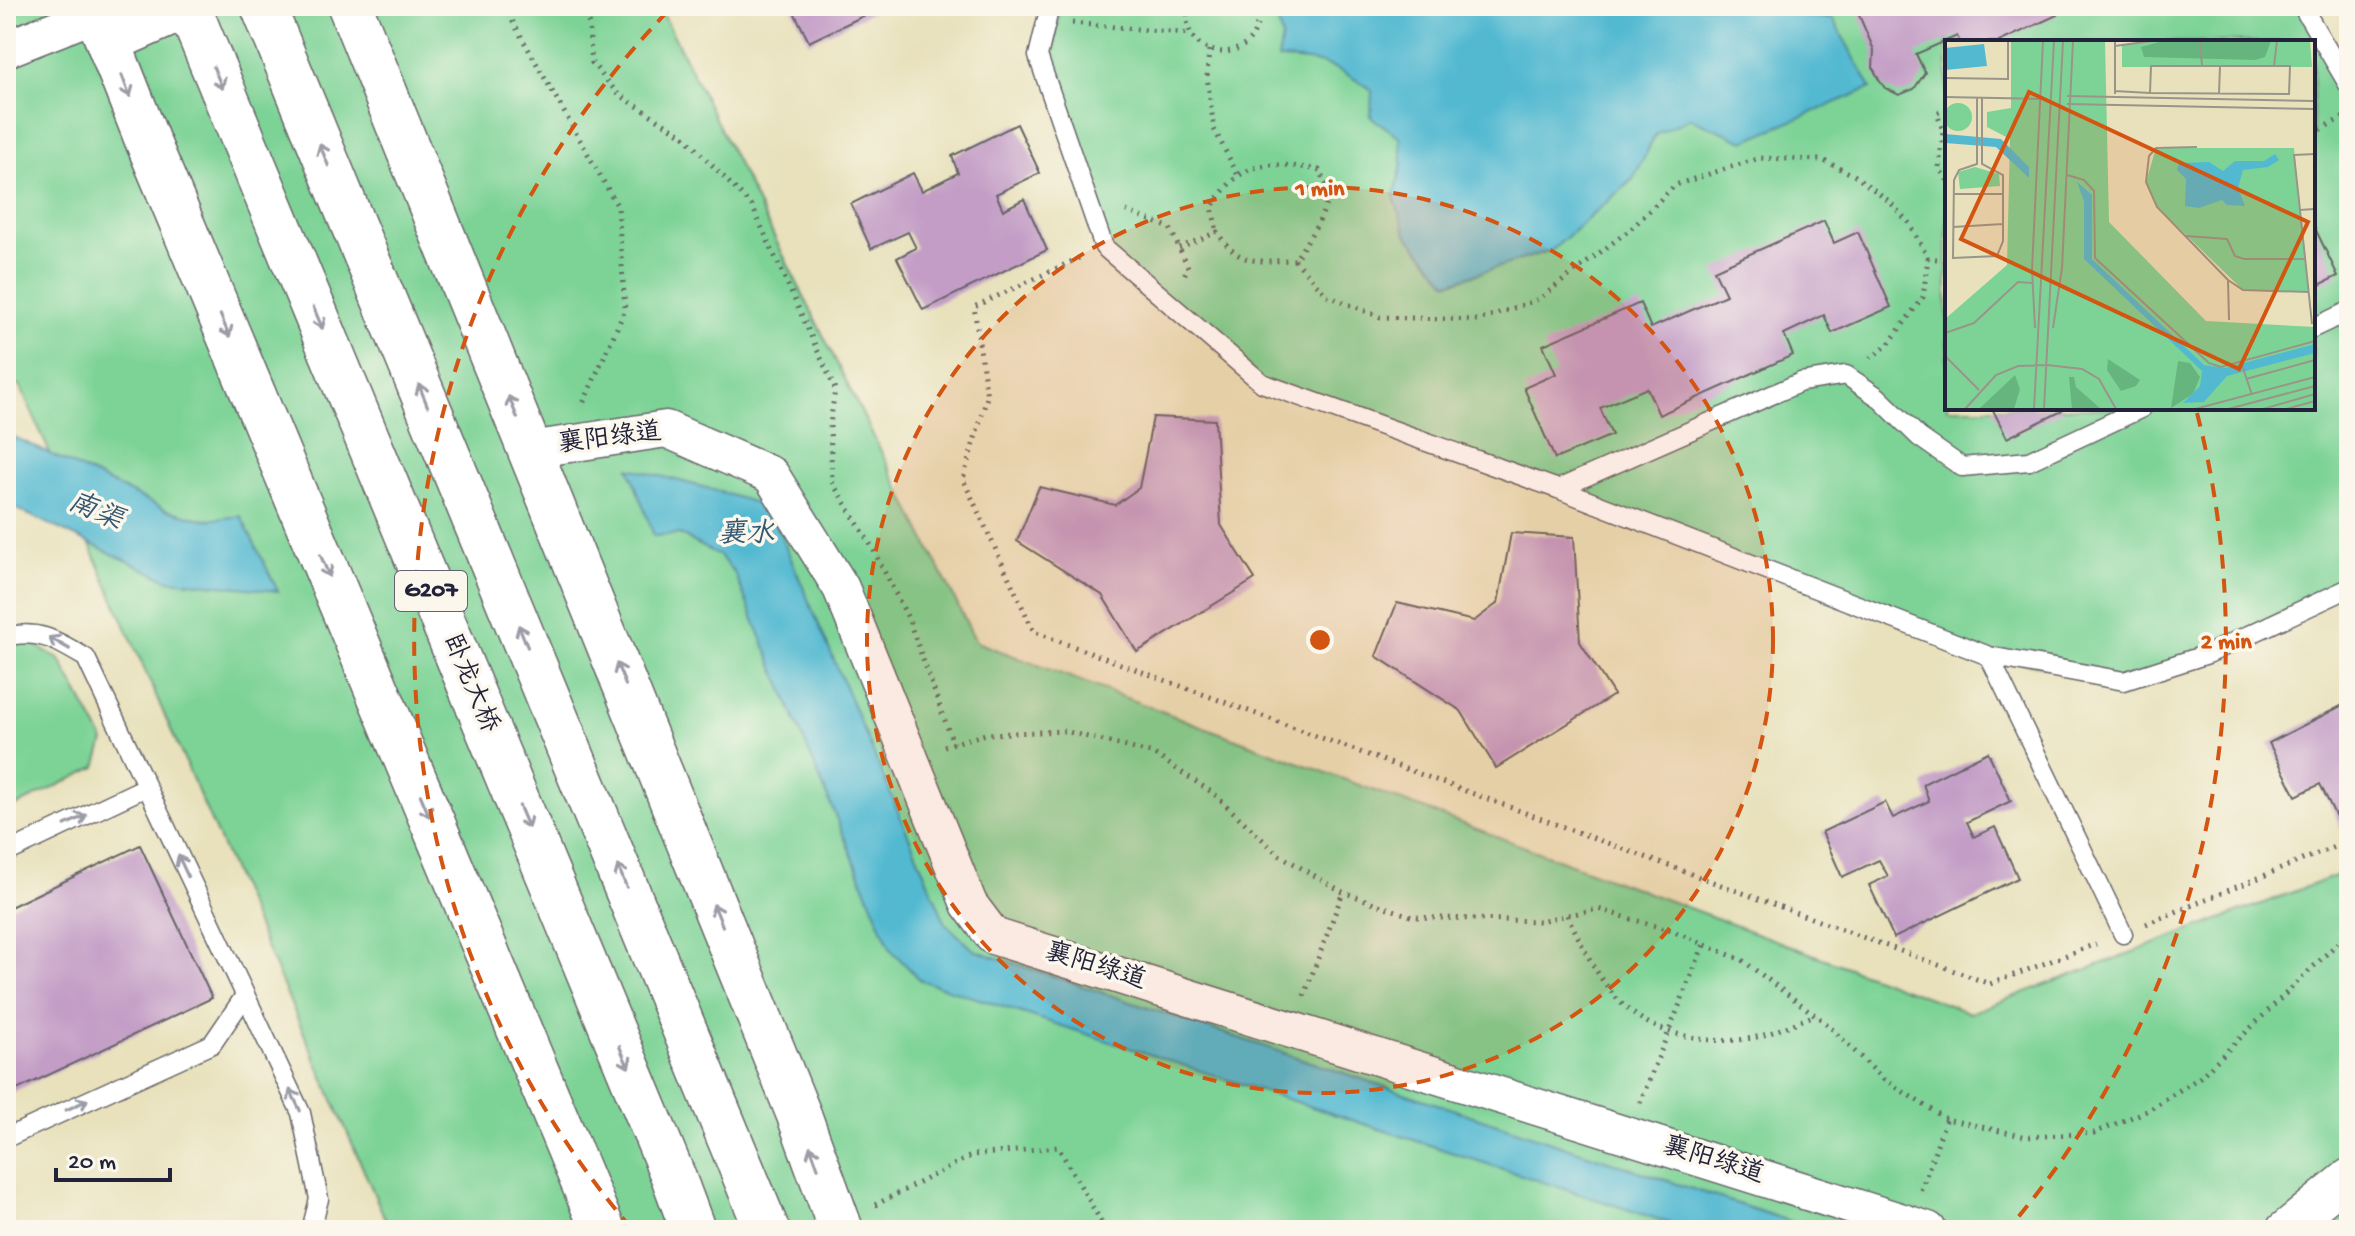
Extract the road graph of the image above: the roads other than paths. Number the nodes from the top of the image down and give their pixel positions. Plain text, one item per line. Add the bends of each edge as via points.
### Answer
1 (188, 6) edge
2 (263, 6) edge
3 (350, 6) edge
4 (375, 6) edge
5 (2302, 6) edge
6 (1048, 13) edge
7 (100, 20) edge
8 (6, 49) edge
9 (379, 75) junction
10 (2349, 86) edge
11 (2349, 311) edge
12 (2315, 327) edge
13 (2138, 410) edge
14 (546, 448) junction
15 (1558, 489) junction
16 (2349, 588) edge
17 (6, 637) edge
18 (1989, 656) junction
19 (146, 787) junction
20 (6, 853) edge
21 (2123, 934) road end
22 (244, 997) junction
23 (6, 1138) edge
24 (2346, 1184) edge
25 (840, 1227) edge
26 (1918, 1227) edge
27 (311, 1230) edge
28 (603, 1230) edge
29 (693, 1230) edge
30 (767, 1230) edge
31 (2284, 1230) edge

1 - 7 main road
1 -> 29 main road, 卧龙大桥 / G207
30 -> 2 main road, G207
3 - 9 main road
4 - 9 main road
5 - 10 lane
6 - 15 lane via 1038,56 1104,247 1262,383
7 - 8 street
7 -> 28 main road
14 -> 9 main road
11 - 12 lane
13 - 15 lane via 2029,461 1962,467 1846,375 1801,382
25 -> 14 main road
14 - 26 street, 襄阳绿道 via 666,429 771,475 841,588 969,904 993,936
15 - 18 lane
16 - 18 lane via 2208,654 2124,681
19 -> 17 lane via 86,658 47,635
18 - 21 lane
20 -> 19 lane
22 -> 19 lane
23 -> 22 lane via 212,1044
27 -> 22 lane via 319,1199 301,1113
24 - 31 street

